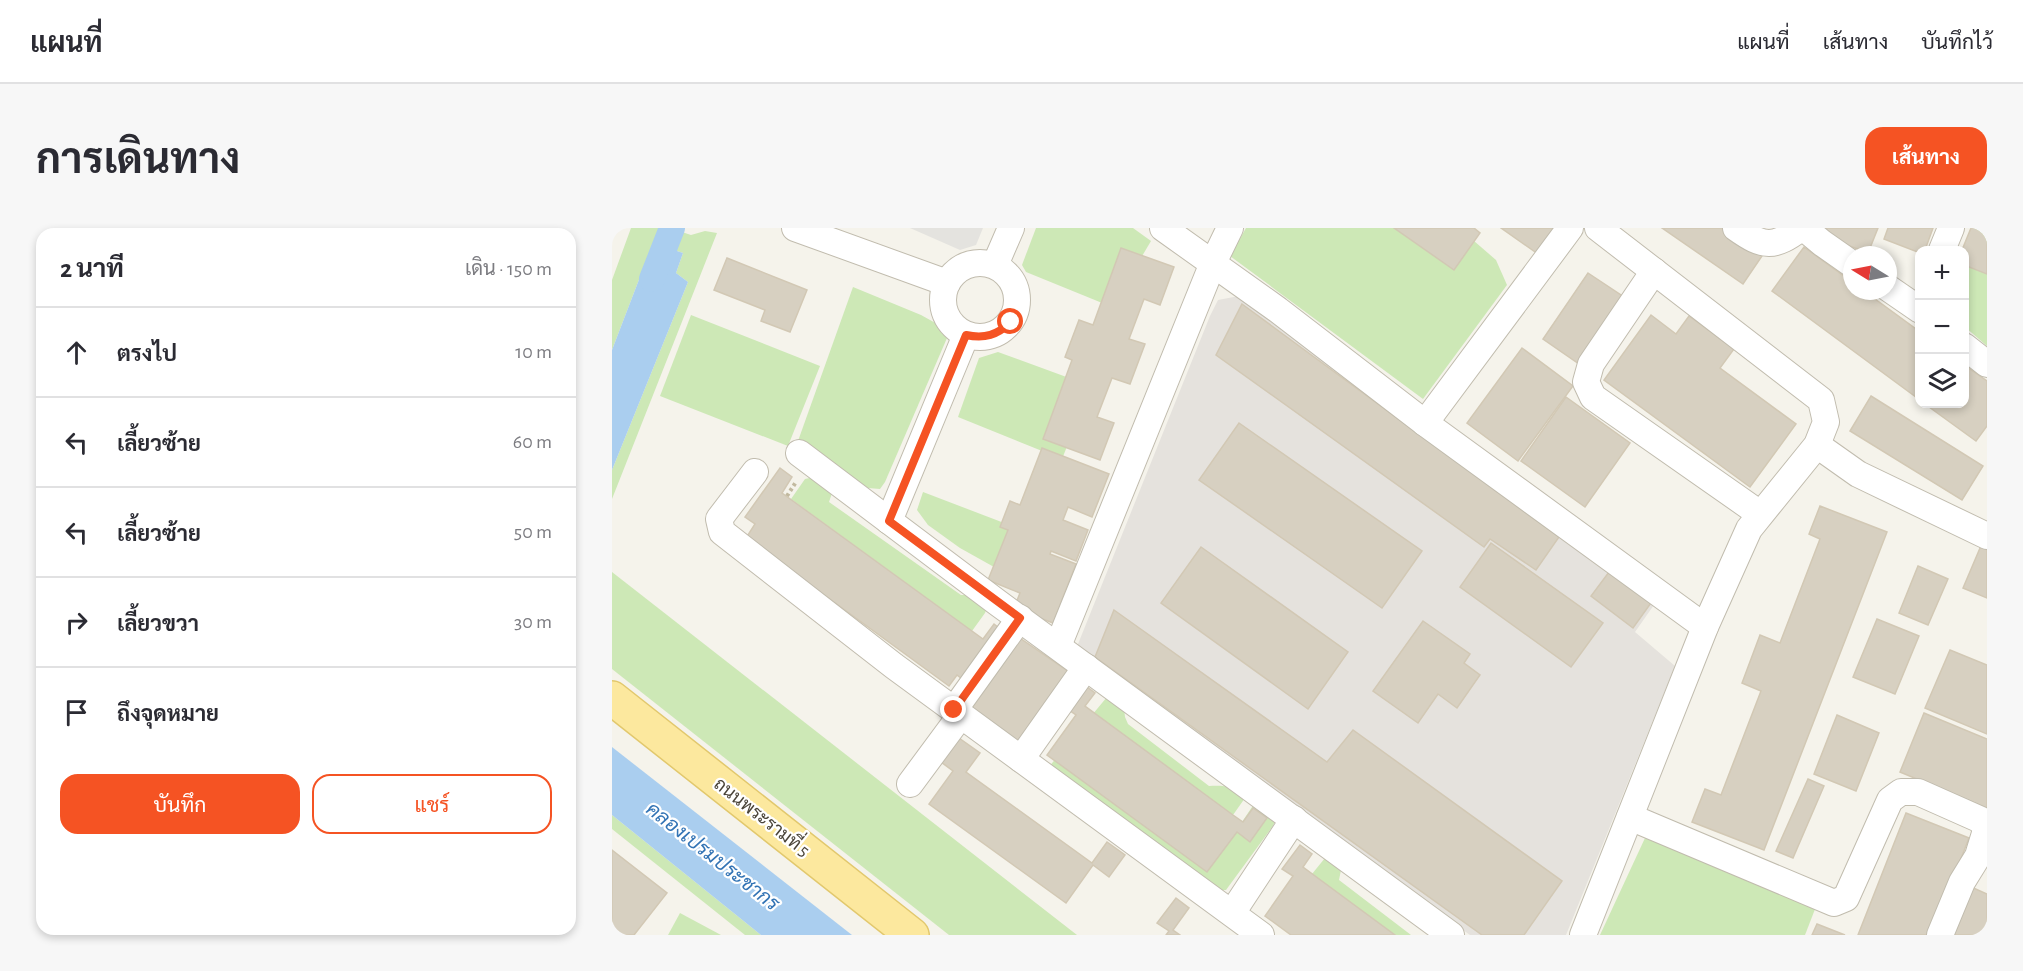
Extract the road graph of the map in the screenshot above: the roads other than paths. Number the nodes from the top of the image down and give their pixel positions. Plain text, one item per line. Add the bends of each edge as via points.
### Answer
1 (795, 228) edge
2 (1011, 228) edge
3 (1163, 228) edge
4 (1230, 228) edge
5 (1570, 228) edge
6 (1598, 228) edge
7 (1736, 228) edge
8 (1803, 228) edge
9 (1951, 228) edge
10 (1944, 246) edge
11 (1843, 258) edge
12 (1213, 263) junction
13 (995, 265) junction
14 (1654, 271) junction
15 (947, 283) junction
16 (1897, 294) edge
17 (1915, 307) edge
18 (966, 335) junction
19 (1969, 349) edge
20 (1987, 364) edge
21 (1425, 423) junction
22 (1817, 445) junction
23 (799, 453) dead end
24 (755, 472) dead end
25 (1760, 514) junction
26 (889, 521) junction
27 (1987, 536) edge
28 (1020, 618) junction
29 (1705, 627) junction
30 (1058, 646) junction
31 (1086, 667) junction
32 (612, 698) edge
33 (958, 712) junction
34 (1021, 759) junction
35 (910, 784) dead end
36 (1630, 818) junction
37 (1293, 819) junction
38 (1232, 913) junction
39 (912, 935) edge
40 (1262, 935) edge
41 (1451, 935) edge
42 (1583, 935) edge
43 (1940, 935) edge

1 - 15 lane
2 - 13 lane
3 - 12 lane
4 - 12 lane
5 - 21 lane
6 - 14 lane
7 - 8 lane via 1754,240 1770,243 1784,241
8 - 11 lane
9 - 10 lane
12 - 21 lane
12 - 30 lane
13 - 15 lane via 976,262 964,266
13 - 18 lane via 1016,286 1016,311 1011,322 996,333
14 - 22 lane via 1821,400 1826,422
14 - 25 lane via 1591,364 1586,382 1593,397
15 - 18 lane via 943,295 948,319
16 - 17 lane
18 - 26 lane
19 - 20 lane
21 - 29 lane
22 - 25 lane
22 - 27 lane via 1858,474
23 - 26 lane
24 - 33 lane via 719,519 722,532
25 - 29 lane via 1749,529
26 - 28 lane
28 - 30 lane
28 - 33 lane
29 - 36 lane
30 - 31 lane
31 - 34 lane
31 - 37 lane
32 - 39 main road, ถนนพระรามที่ 5
33 - 34 lane
33 - 35 lane
34 - 38 lane
36 - 42 lane
36 - 43 lane via 1834,903 1846,898 1890,800 1900,792 1918,792 1981,820 1986,830 1978,856 1962,882
37 - 38 lane
37 - 41 lane
38 - 40 lane

